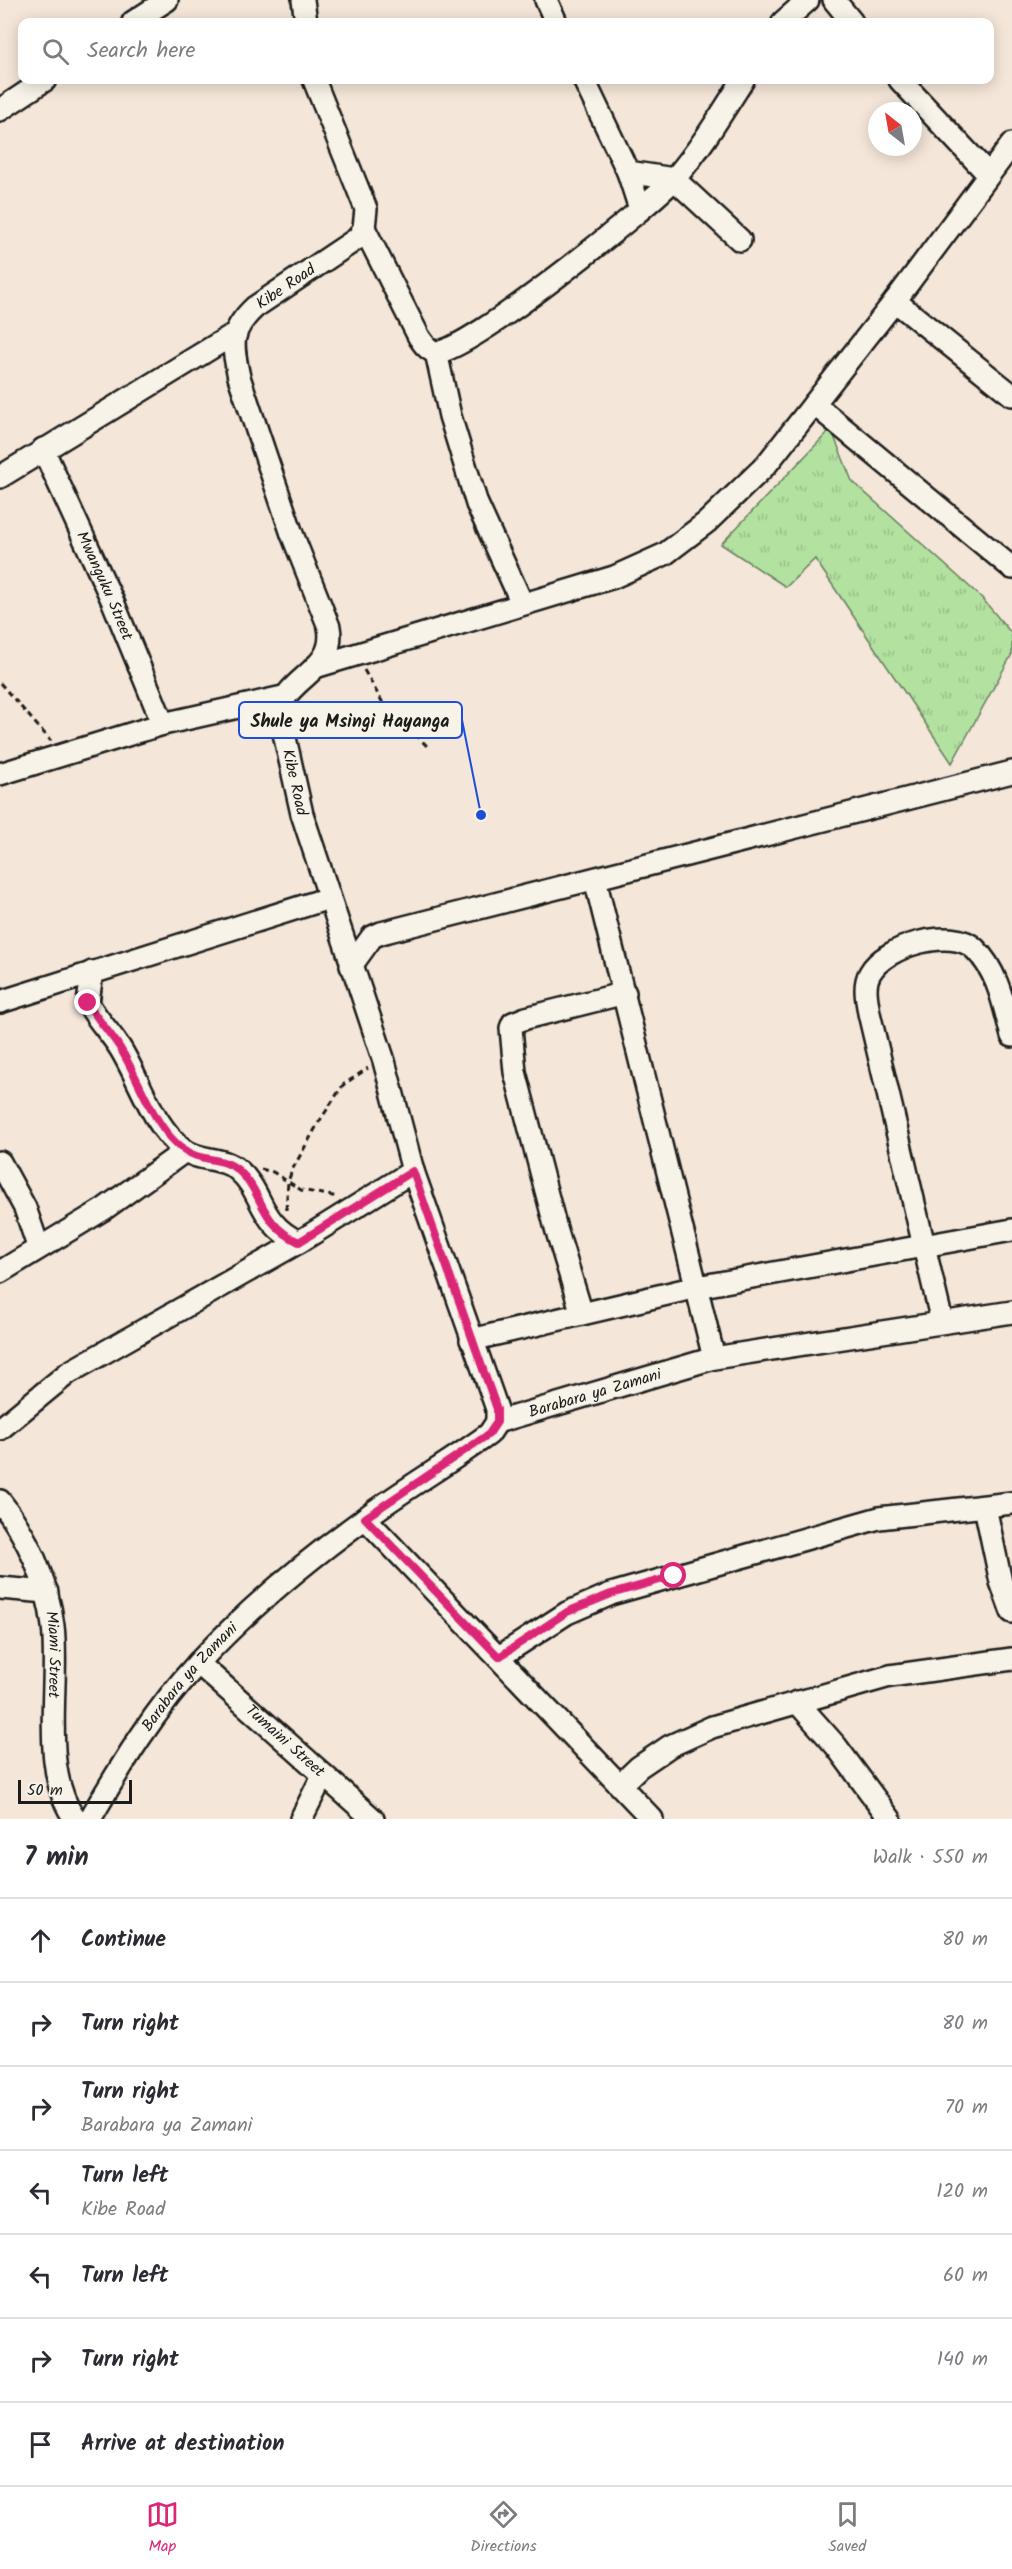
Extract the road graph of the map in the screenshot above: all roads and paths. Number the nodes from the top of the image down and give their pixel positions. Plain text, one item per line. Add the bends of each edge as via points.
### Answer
1 (167, 0) edge
2 (303, 0) edge
3 (546, 0) edge
4 (834, 0) edge
5 (803, 2) edge
6 (139, 18) edge
7 (305, 18) edge
8 (553, 18) edge
9 (787, 18) edge
10 (849, 18) edge
11 (39, 84) edge
12 (316, 84) edge
13 (586, 84) edge
14 (740, 84) edge
15 (904, 84) edge
16 (0, 110) edge
17 (1012, 144) edge
18 (628, 172) junction
19 (988, 174) junction
20 (675, 178) junction
21 (640, 209) junction
22 (364, 228) junction
23 (740, 240) dead end
24 (895, 301) junction
25 (234, 334) junction
26 (436, 352) junction
27 (1012, 395) edge
28 (814, 404) junction
29 (43, 449) junction
30 (0, 477) edge
31 (1012, 568) edge
32 (522, 603) junction
33 (356, 655) junction
34 (315, 668) junction
35 (0, 683) edge
36 (283, 697) junction
37 (163, 724) junction
38 (427, 746) dead end
39 (63, 753) junction
40 (1012, 771) edge
41 (0, 774) edge
42 (595, 879) junction
43 (329, 898) junction
44 (351, 966) junction
45 (92, 972) junction
46 (625, 993) junction
47 (0, 1002) edge
48 (1012, 1036) edge
49 (384, 1061) junction
50 (185, 1151) junction
51 (0, 1162) edge
52 (413, 1171) junction
53 (288, 1182) junction
54 (364, 1201) junction
55 (1012, 1230) edge
56 (292, 1239) junction
57 (923, 1245) junction
58 (38, 1246) junction
59 (0, 1272) edge
60 (697, 1287) junction
61 (1012, 1312) edge
62 (582, 1314) junction
63 (942, 1322) junction
64 (471, 1340) junction
65 (714, 1358) junction
66 (497, 1422) junction
67 (0, 1429) edge
68 (0, 1501) edge
69 (1012, 1503) edge
70 (985, 1507) junction
71 (365, 1518) junction
72 (0, 1588) edge
73 (47, 1592) junction
74 (1012, 1612) edge
75 (499, 1657) junction
76 (1012, 1659) edge
77 (198, 1663) junction
78 (796, 1702) junction
79 (323, 1775) junction
80 (621, 1784) junction
81 (75, 1819) edge
82 (90, 1819) edge
83 (301, 1819) edge
84 (373, 1819) edge
85 (652, 1819) edge
86 (890, 1819) edge

1 - 6 street
2 - 7 street
3 - 8 street
4 - 10 street
5 - 9 street
11 - 16 street
12 - 22 street via 366,209
13 - 18 street
14 - 20 street
15 - 19 street
17 - 19 street
18 - 20 street
18 - 21 street
19 - 24 street
20 - 21 street
20 - 23 street
21 - 26 street via 491,327 457,347
22 - 25 street, Kibe Road via 348,246 255,307
22 - 26 street via 419,337
24 - 27 street
24 - 28 street
25 - 29 street
25 - 34 street via 239,377 332,639
26 - 32 street via 450,416 477,504
28 - 31 street
28 - 32 street via 766,465 707,522 665,554 614,578
29 - 30 street
29 - 37 street, Mwanguku Street via 117,611
32 - 33 street
33 - 34 street
33 - 38 path via 391,717
34 - 36 street
35 - 39 path
36 - 37 street
36 - 43 street, Kibe Road via 279,711 287,753
37 - 39 street
39 - 41 street
40 - 42 street
42 - 44 street via 376,934
42 - 46 street
43 - 44 street, Kibe Road
43 - 45 street
44 - 49 street, Kibe Road
45 - 47 street
45 - 50 street via 88,994 93,1013 122,1051 162,1126
46 - 60 street
46 - 62 street via 526,1018 513,1023 511,1028 523,1106
48 - 57 street via 993,973 962,939 950,937 907,947 878,962 869,974 869,1013
49 - 52 street, Kibe Road
49 - 53 path via 343,1085
50 - 56 street via 219,1160 238,1170 271,1222
50 - 58 street via 104,1209
51 - 58 street via 25,1208
52 - 54 street
52 - 64 street, Kibe Road
53 - 54 path via 301,1190
53 - 56 path
54 - 56 street
55 - 57 street
56 - 67 street via 68,1373
57 - 60 street
57 - 63 street
58 - 59 street
60 - 62 street
60 - 65 street
61 - 63 street, Barabara ya Zamani
62 - 64 street
63 - 65 street, Barabara ya Zamani
64 - 66 street, Kibe Road via 497,1409
65 - 66 street, Barabara ya Zamani
66 - 71 street, Barabara ya Zamani via 480,1441
68 - 73 street, Miami Street via 22,1536
69 - 70 street
70 - 74 street
70 - 75 street via 879,1518 611,1594 567,1612
71 - 75 street
71 - 77 street, Barabara ya Zamani via 294,1574
72 - 73 street
73 - 81 street, Miami Street via 54,1627 58,1776
75 - 80 street
76 - 78 street via 890,1676
77 - 79 street, Tumaini Street
77 - 82 street, Barabara ya Zamani via 136,1742
78 - 80 street via 712,1727 670,1746
78 - 86 street via 836,1746
79 - 83 street
79 - 84 street, Tumaini Street
80 - 85 street

